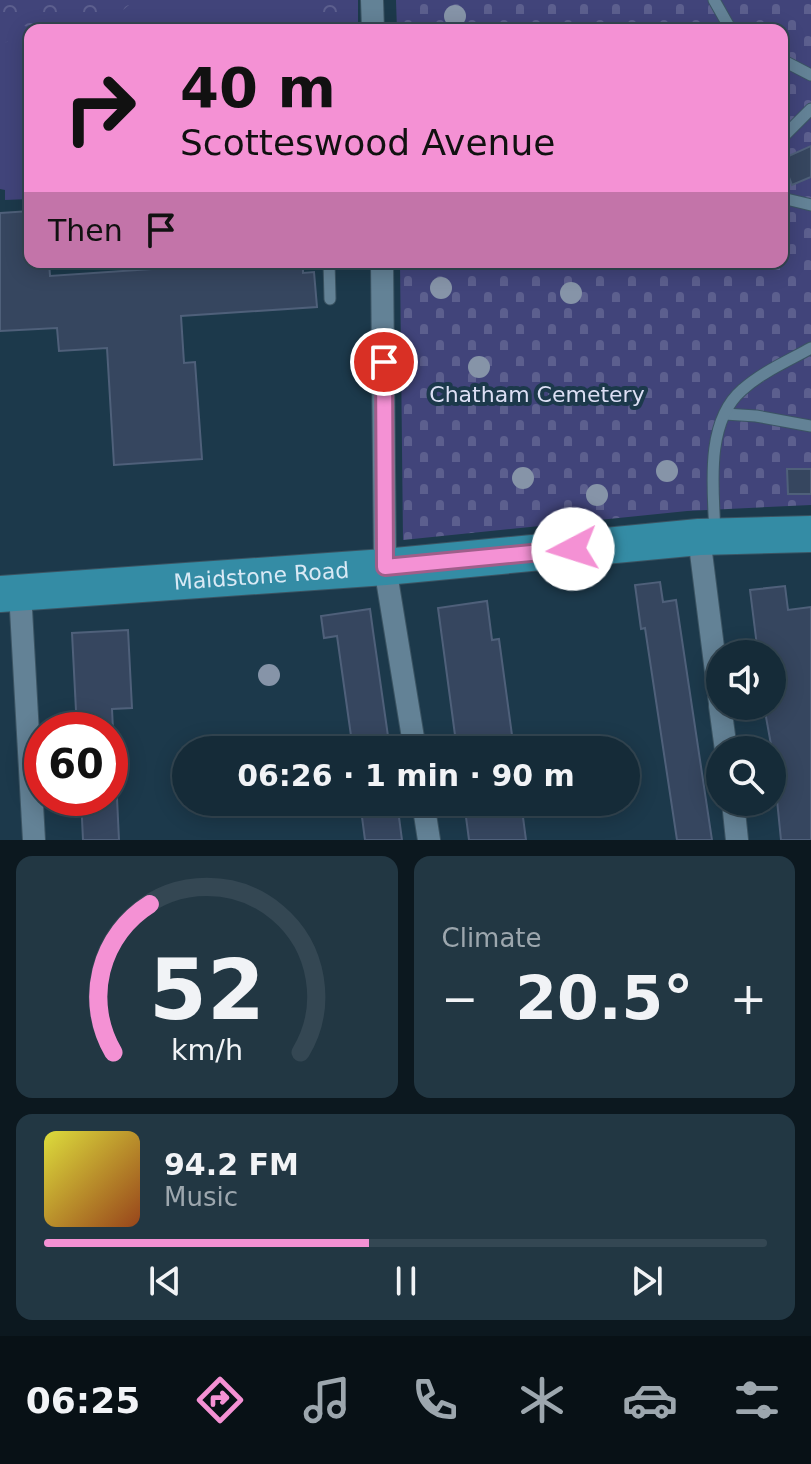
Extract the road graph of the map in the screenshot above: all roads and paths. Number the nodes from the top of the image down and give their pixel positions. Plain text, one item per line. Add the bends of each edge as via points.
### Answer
1 (372, 0) edge
2 (714, 0) edge
3 (373, 24) edge
4 (728, 24) edge
5 (788, 63) edge
6 (810, 76) edge
7 (811, 109) edge
8 (788, 132) edge
9 (788, 199) edge
10 (811, 205) edge
11 (329, 268) edge
12 (382, 268) edge
13 (330, 299) dead end
14 (811, 348) edge
15 (725, 414) junction
16 (811, 426) edge
17 (811, 534) edge
18 (707, 537) junction
19 (385, 567) junction
20 (10, 593) edge
21 (715, 640) edge
22 (413, 736) edge
23 (425, 816) edge
24 (734, 816) edge
25 (34, 840) edge
26 (429, 840) edge
27 (737, 840) edge

1 - 3 street
2 - 4 lane
5 - 6 lane
7 - 8 lane
9 - 10 lane
11 - 13 lane
12 - 19 street
14 - 15 lane via 740,391
15 - 16 lane
15 - 18 lane via 712,467
17 - 18 main road, Maidstone Road
18 - 19 main road, Maidstone Road
18 - 21 street
19 - 20 main road, Maidstone Road
19 - 22 street
20 - 25 street
23 - 26 street
24 - 27 street

